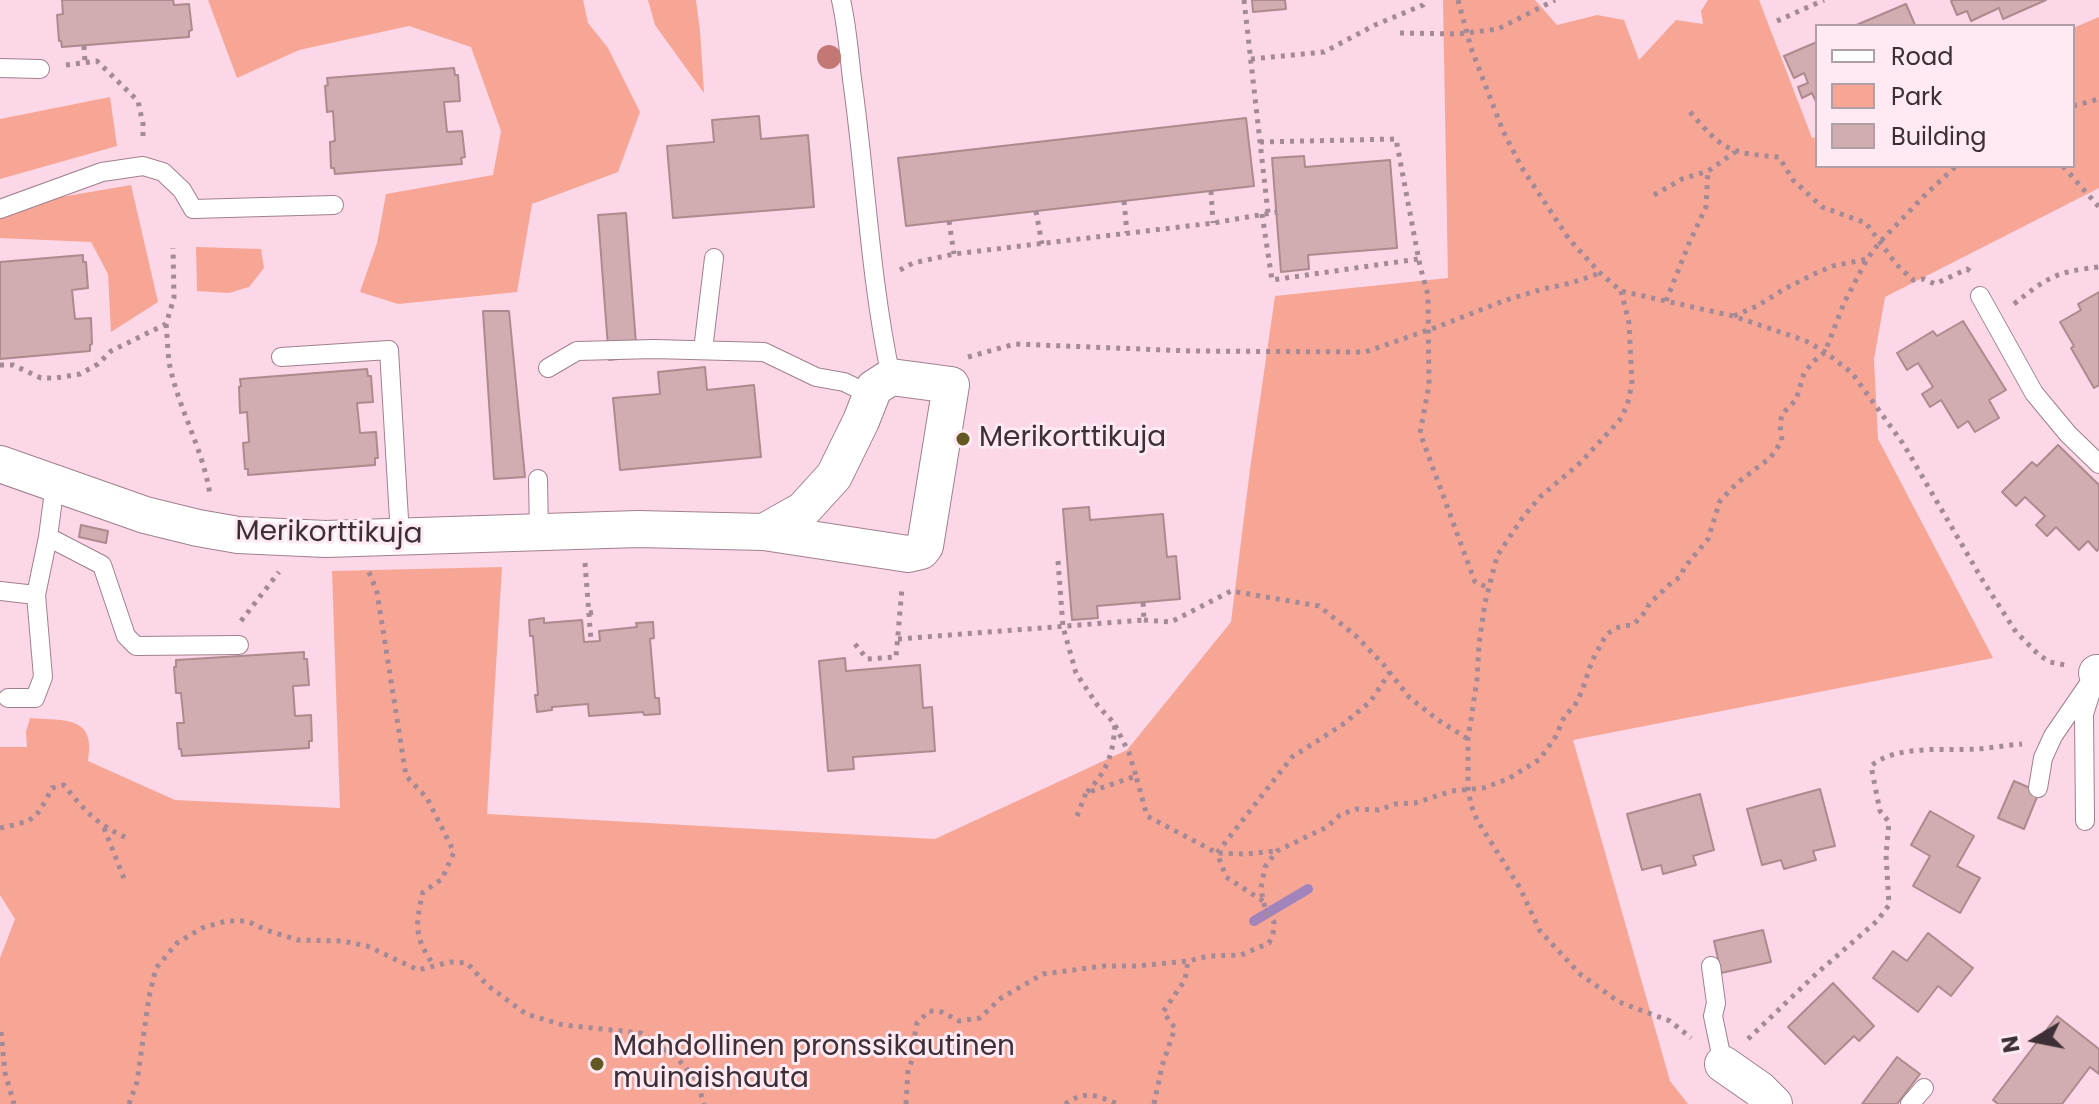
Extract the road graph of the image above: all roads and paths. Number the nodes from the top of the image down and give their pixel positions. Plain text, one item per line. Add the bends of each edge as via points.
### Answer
1 (841, 0) edge
2 (1244, 0) edge
3 (1427, 0) edge
4 (1458, 0) edge
5 (1555, 0) edge
6 (1824, 0) edge
7 (1777, 21) dead end
8 (1466, 32) junction
9 (1400, 33) dead end
10 (84, 46) dead end
11 (1251, 59) junction
12 (85, 62) junction
13 (0, 68) edge
14 (40, 69) joint
15 (2099, 99) edge
16 (2075, 105) edge
17 (1690, 112) dead end
18 (1260, 142) junction
19 (1735, 152) junction
20 (143, 166) junction
21 (1954, 168) edge
22 (2065, 168) edge
23 (1708, 171) junction
24 (1211, 191) dead end
25 (1654, 195) dead end
26 (1124, 201) dead end
27 (334, 205) dead end
28 (2099, 207) edge
29 (0, 209) edge
30 (1036, 211) dead end
31 (1277, 212) dead end
32 (1265, 214) junction
33 (949, 221) dead end
34 (1213, 223) junction
35 (1127, 233) junction
36 (1879, 243) junction
37 (1042, 244) junction
38 (173, 248) dead end
39 (954, 254) junction
40 (714, 258) dead end
41 (1418, 259) junction
42 (1867, 259) junction
43 (2099, 267) edge
44 (1600, 273) junction
45 (874, 283) junction
46 (1621, 291) junction
47 (1980, 296) joint
48 (1666, 301) junction
49 (1733, 316) junction
50 (1991, 316) junction
51 (166, 324) junction
52 (1428, 330) junction
53 (703, 350) junction
54 (1825, 352) junction
55 (281, 357) dead end
56 (0, 365) edge
57 (548, 368) dead end
58 (951, 385) junction
59 (881, 386) junction
60 (0, 464) edge
61 (2099, 464) edge
62 (538, 479) dead end
63 (55, 484) junction
64 (211, 504) dead end
65 (539, 531) junction
66 (764, 532) junction
67 (400, 536) junction
68 (48, 537) junction
69 (584, 553) dead end
70 (1058, 561) dead end
71 (287, 562) dead end
72 (367, 569) dead end
73 (902, 579) dead end
74 (1489, 588) junction
75 (0, 591) edge
76 (36, 595) junction
77 (1143, 602) dead end
78 (598, 612) dead end
79 (589, 613) junction
80 (1144, 620) junction
81 (1063, 627) junction
82 (898, 639) junction
83 (591, 641) dead end
84 (855, 644) dead end
85 (231, 645) joint
86 (889, 657) junction
87 (889, 668) dead end
88 (1390, 672) junction
89 (2098, 673) edge
90 (8, 698) dead end
91 (1115, 724) junction
92 (2053, 736) junction
93 (1468, 739) junction
94 (1136, 776) junction
95 (1468, 788) junction
96 (2038, 788) dead end
97 (1086, 793) junction
98 (1077, 816) dead end
99 (2085, 821) dead end
100 (103, 827) junction
101 (0, 828) edge
102 (125, 837) dead end
103 (1277, 851) junction
104 (1217, 853) junction
105 (125, 881) dead end
106 (1263, 901) junction
107 (1188, 961) junction
108 (434, 966) junction
109 (1711, 966) dead end
110 (1, 1032) edge
111 (1723, 1064) junction
112 (5, 1073) junction
113 (0, 1084) edge
114 (1924, 1088) dead end
115 (14, 1104) edge
116 (129, 1104) edge
117 (704, 1104) edge
118 (906, 1104) edge
119 (1065, 1104) edge
120 (1118, 1104) edge
121 (1154, 1104) edge
122 (1774, 1104) edge
123 (1910, 1104) edge

1 - 45 lane
2 - 11 path
3 - 11 path via 1324,52
4 - 8 path
5 - 8 path via 1498,29
6 - 7 path
8 - 9 path
8 - 44 path via 1522,168 1569,239
10 - 12 path
11 - 18 path
12 - 14 path
12 - 20 path via 97,61 138,101
13 - 14 lane
15 - 16 path
17 - 19 path via 1714,140
18 - 32 path
18 - 41 path via 1396,139
19 - 23 path
19 - 36 path via 1779,157 1793,180 1822,207 1866,223
20 - 27 lane via 163,172 193,209
20 - 29 lane via 102,172
21 - 36 path
22 - 28 path
23 - 25 path
23 - 48 path via 1706,207
24 - 34 path
26 - 35 path
30 - 37 path
31 - 32 path
32 - 34 path
32 - 41 path via 1272,280
33 - 39 path
34 - 35 path
35 - 37 path
36 - 42 path
36 - 47 path via 1913,280 1935,284 1967,269 1977,276
37 - 39 path
38 - 51 path via 174,298
39 - 45 path via 913,263
40 - 53 lane
41 - 52 path via 1428,295
42 - 49 path via 1814,274
42 - 54 path
43 - 50 path via 2051,276
44 - 46 path
44 - 52 path
45 - 59 lane via 882,337
46 - 48 path
46 - 74 path via 1629,323 1632,384 1627,406 1580,463 1523,517 1497,556
47 - 50 lane
48 - 49 path
49 - 54 path
50 - 61 lane via 2034,393
51 - 56 path via 111,351 80,374 41,378
51 - 64 path via 171,373
52 - 58 path via 1365,352 1015,344 969,356
52 - 74 path via 1429,385 1420,433 1475,582
53 - 57 lane via 577,351
53 - 59 lane via 764,352 816,377
54 - 89 path via 1852,373 1904,445 2016,632 2050,662
54 - 95 path via 1804,373 1796,400 1782,414 1782,441 1720,501 1708,539 1681,576 1634,624 1606,635 1574,707 1540,759 1508,779
55 - 67 lane via 389,350
58 - 59 street
58 - 66 street, Merikorttikuja via 921,551 908,554
59 - 66 street via 834,476 803,510
60 - 63 street, Merikorttikuja
62 - 65 lane
63 - 67 street, Merikorttikuja via 145,515 238,535
63 - 68 lane
65 - 66 street, Merikorttikuja
65 - 67 street, Merikorttikuja
68 - 76 lane
68 - 85 lane via 102,565 126,636 136,646
69 - 79 path
70 - 81 path
71 - 85 path
72 - 108 path via 377,592 406,776 427,798 454,852 442,879 423,892 416,922 422,948
73 - 82 path
74 - 93 path
75 - 76 lane
76 - 90 lane via 43,677 35,698
77 - 80 path
78 - 79 path
79 - 83 path
80 - 81 path
80 - 88 path via 1171,622 1231,591 1319,606
81 - 82 path
81 - 91 path via 1076,673
82 - 86 path via 896,657
84 - 86 path via 867,659
86 - 87 path
88 - 93 path via 1409,697
88 - 104 path via 1361,710 1292,757
89 - 92 lane
89 - 99 lane via 2084,714
91 - 94 path
91 - 97 path via 1103,776
92 - 96 lane
92 - 111 path via 2029,746 1898,754 1871,766 1880,811 1889,822 1889,905
93 - 95 path
94 - 97 path
94 - 104 path via 1147,816
95 - 103 path via 1379,810 1356,809
95 - 111 path via 1477,820 1540,931 1580,974 1619,1002 1670,1021
97 - 98 path
100 - 101 path via 64,785 52,788 31,821
100 - 102 path
100 - 105 path
103 - 104 path
103 - 106 path via 1265,867
104 - 106 path via 1226,877
106 - 107 path via 1274,922 1269,943 1241,955
107 - 118 path via 1043,974 1001,998 980,1018 959,1021 929,1011 915,1031
107 - 121 path via 1185,980 1163,1012 1175,1028
108 - 116 path via 418,970 367,946 298,940 247,921 202,928 177,943 156,968
108 - 117 path via 467,963 526,1014 563,1025 641,1033 679,1060 697,1081
109 - 111 lane via 1713,1016
110 - 112 path
111 - 122 street
112 - 113 path
112 - 115 path
114 - 123 lane
119 - 120 path via 1091,1094

